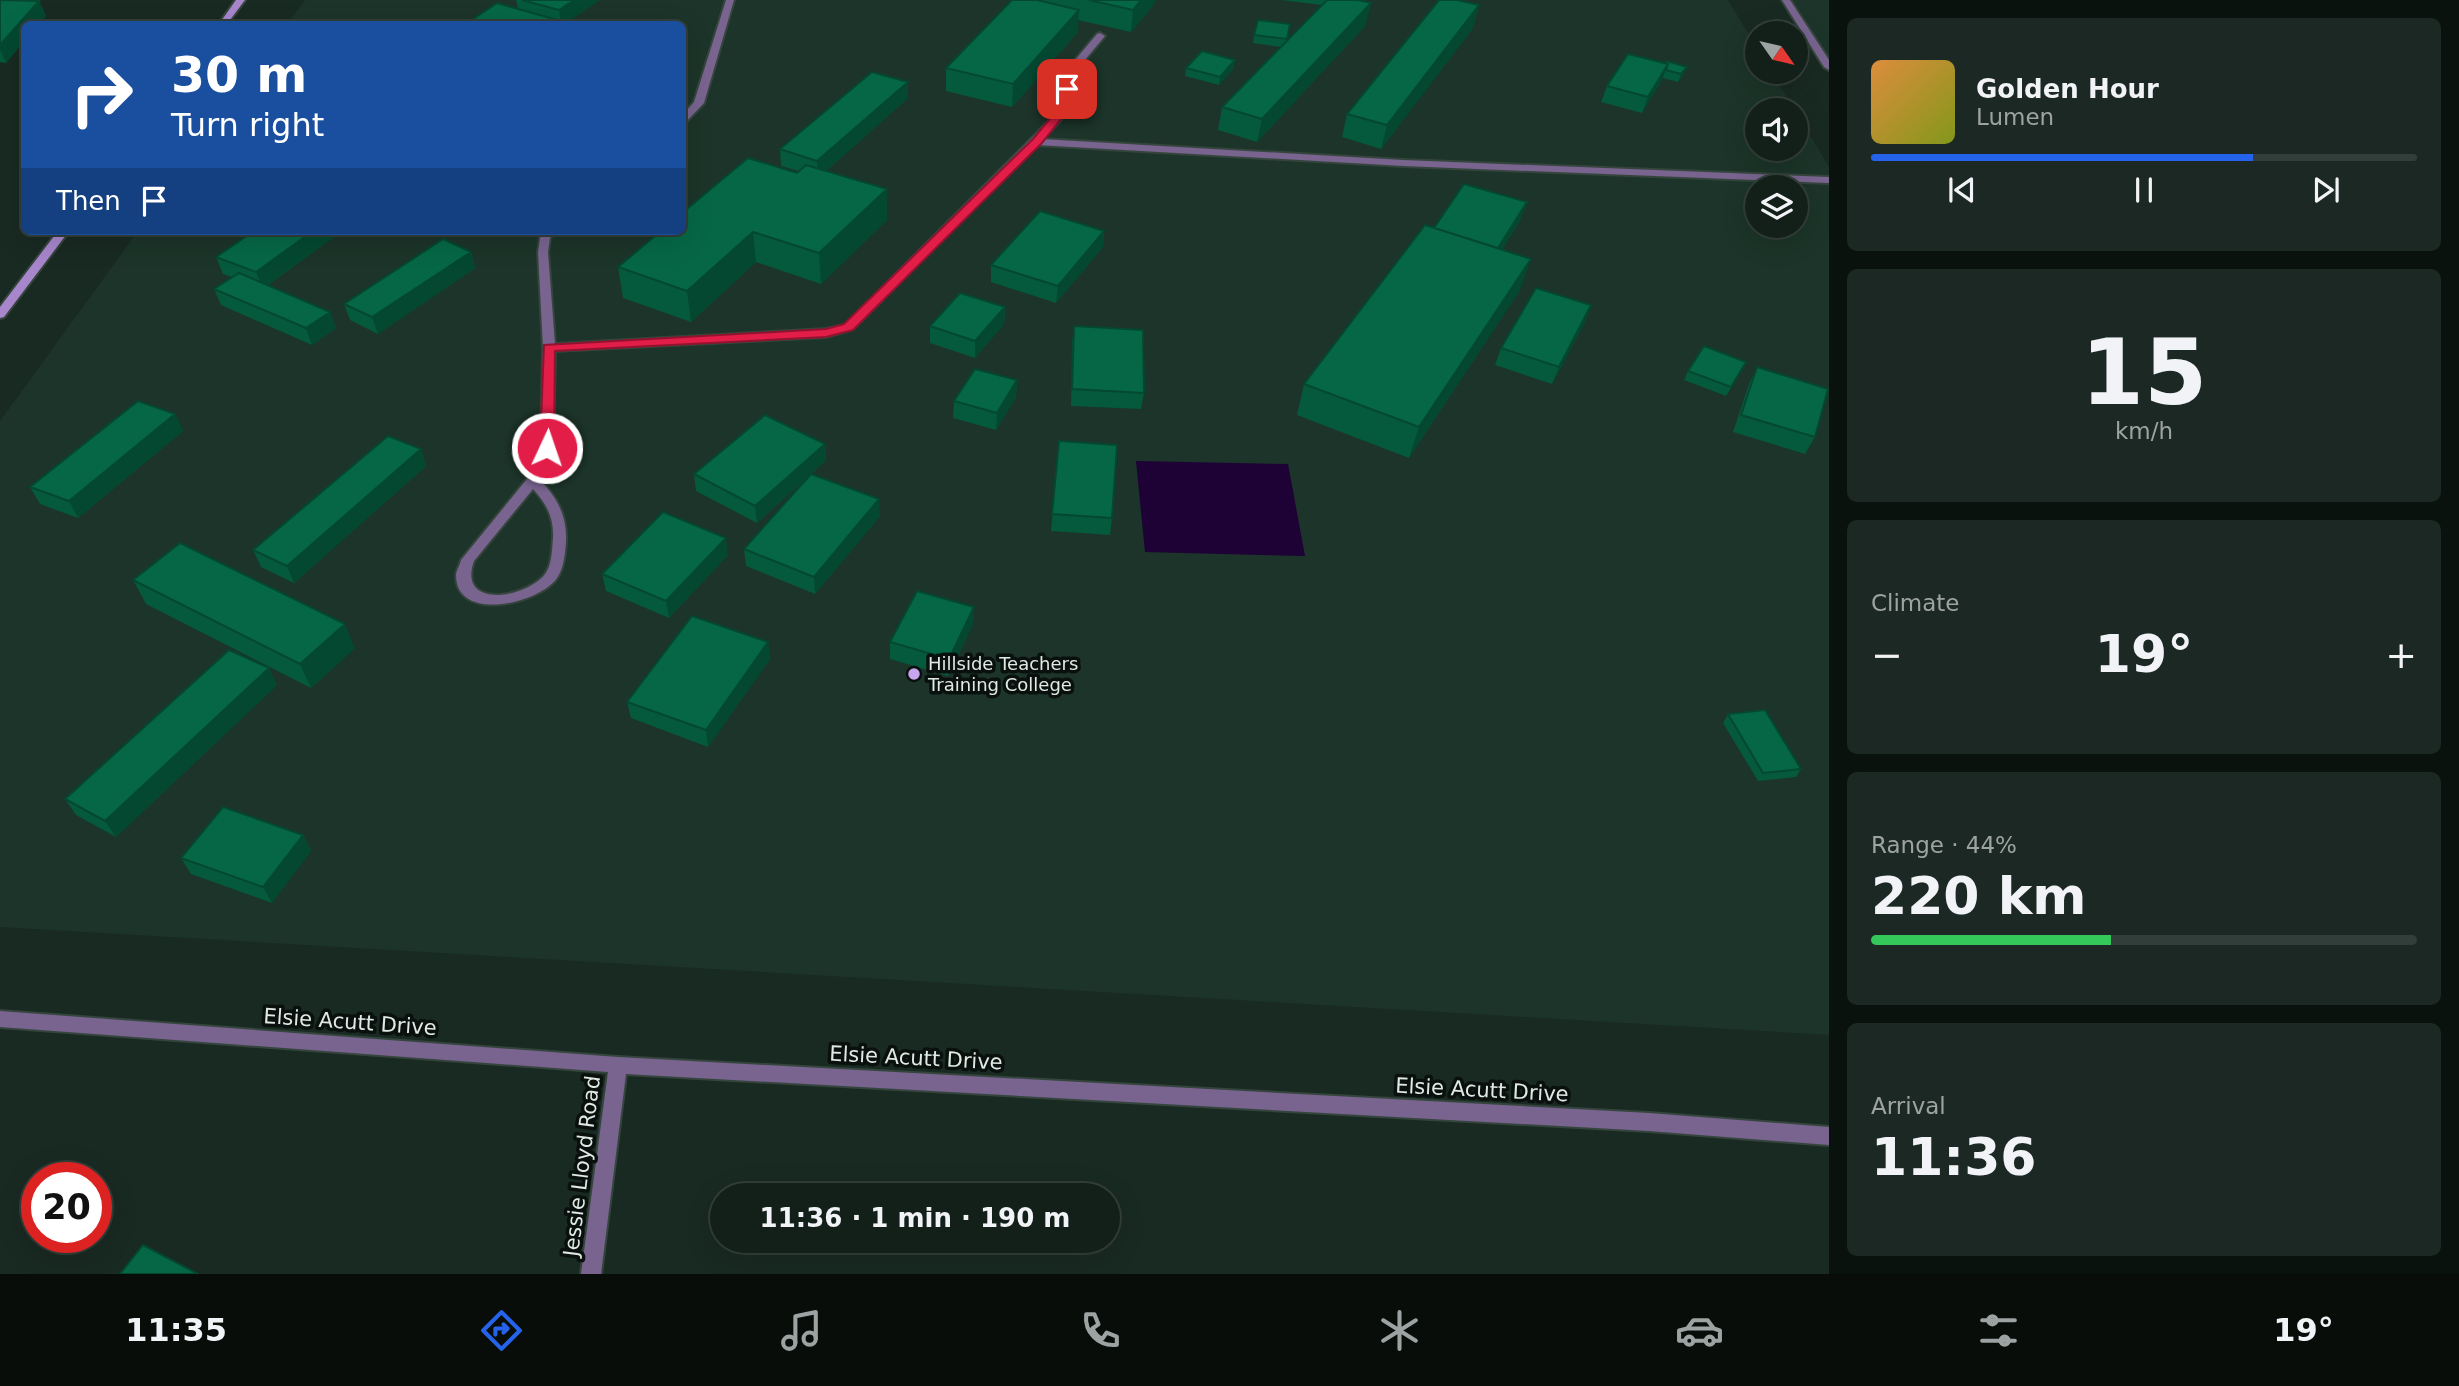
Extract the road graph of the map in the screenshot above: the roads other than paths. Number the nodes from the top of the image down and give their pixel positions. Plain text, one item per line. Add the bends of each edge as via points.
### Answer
1 (241, 0) edge
2 (730, 0) edge
3 (1786, 0) edge
4 (225, 21) edge
5 (1100, 36) dead end
6 (1829, 67) edge
7 (686, 118) edge
8 (1037, 142) junction
9 (1829, 180) edge
10 (61, 235) edge
11 (547, 235) edge
12 (0, 315) edge
13 (549, 348) junction
14 (533, 481) junction
15 (0, 1019) edge
16 (618, 1065) junction
17 (1829, 1136) edge
18 (591, 1274) edge

1 - 4 main road
2 - 7 street via 699,103
3 - 6 street
5 - 8 street via 1069,73 1063,109
8 - 9 street
8 - 13 street via 849,327 826,333
10 - 12 main road
11 - 13 street via 543,252
13 - 14 street via 547,448
14 - 14 street via 555,507 561,522 557,565 540,588 524,597 500,601 474,594 466,587 463,574 468,560
15 - 16 street, Elsie Acutt Drive
16 - 17 street, Elsie Acutt Drive
16 - 18 street, Jessie Lloyd Road

